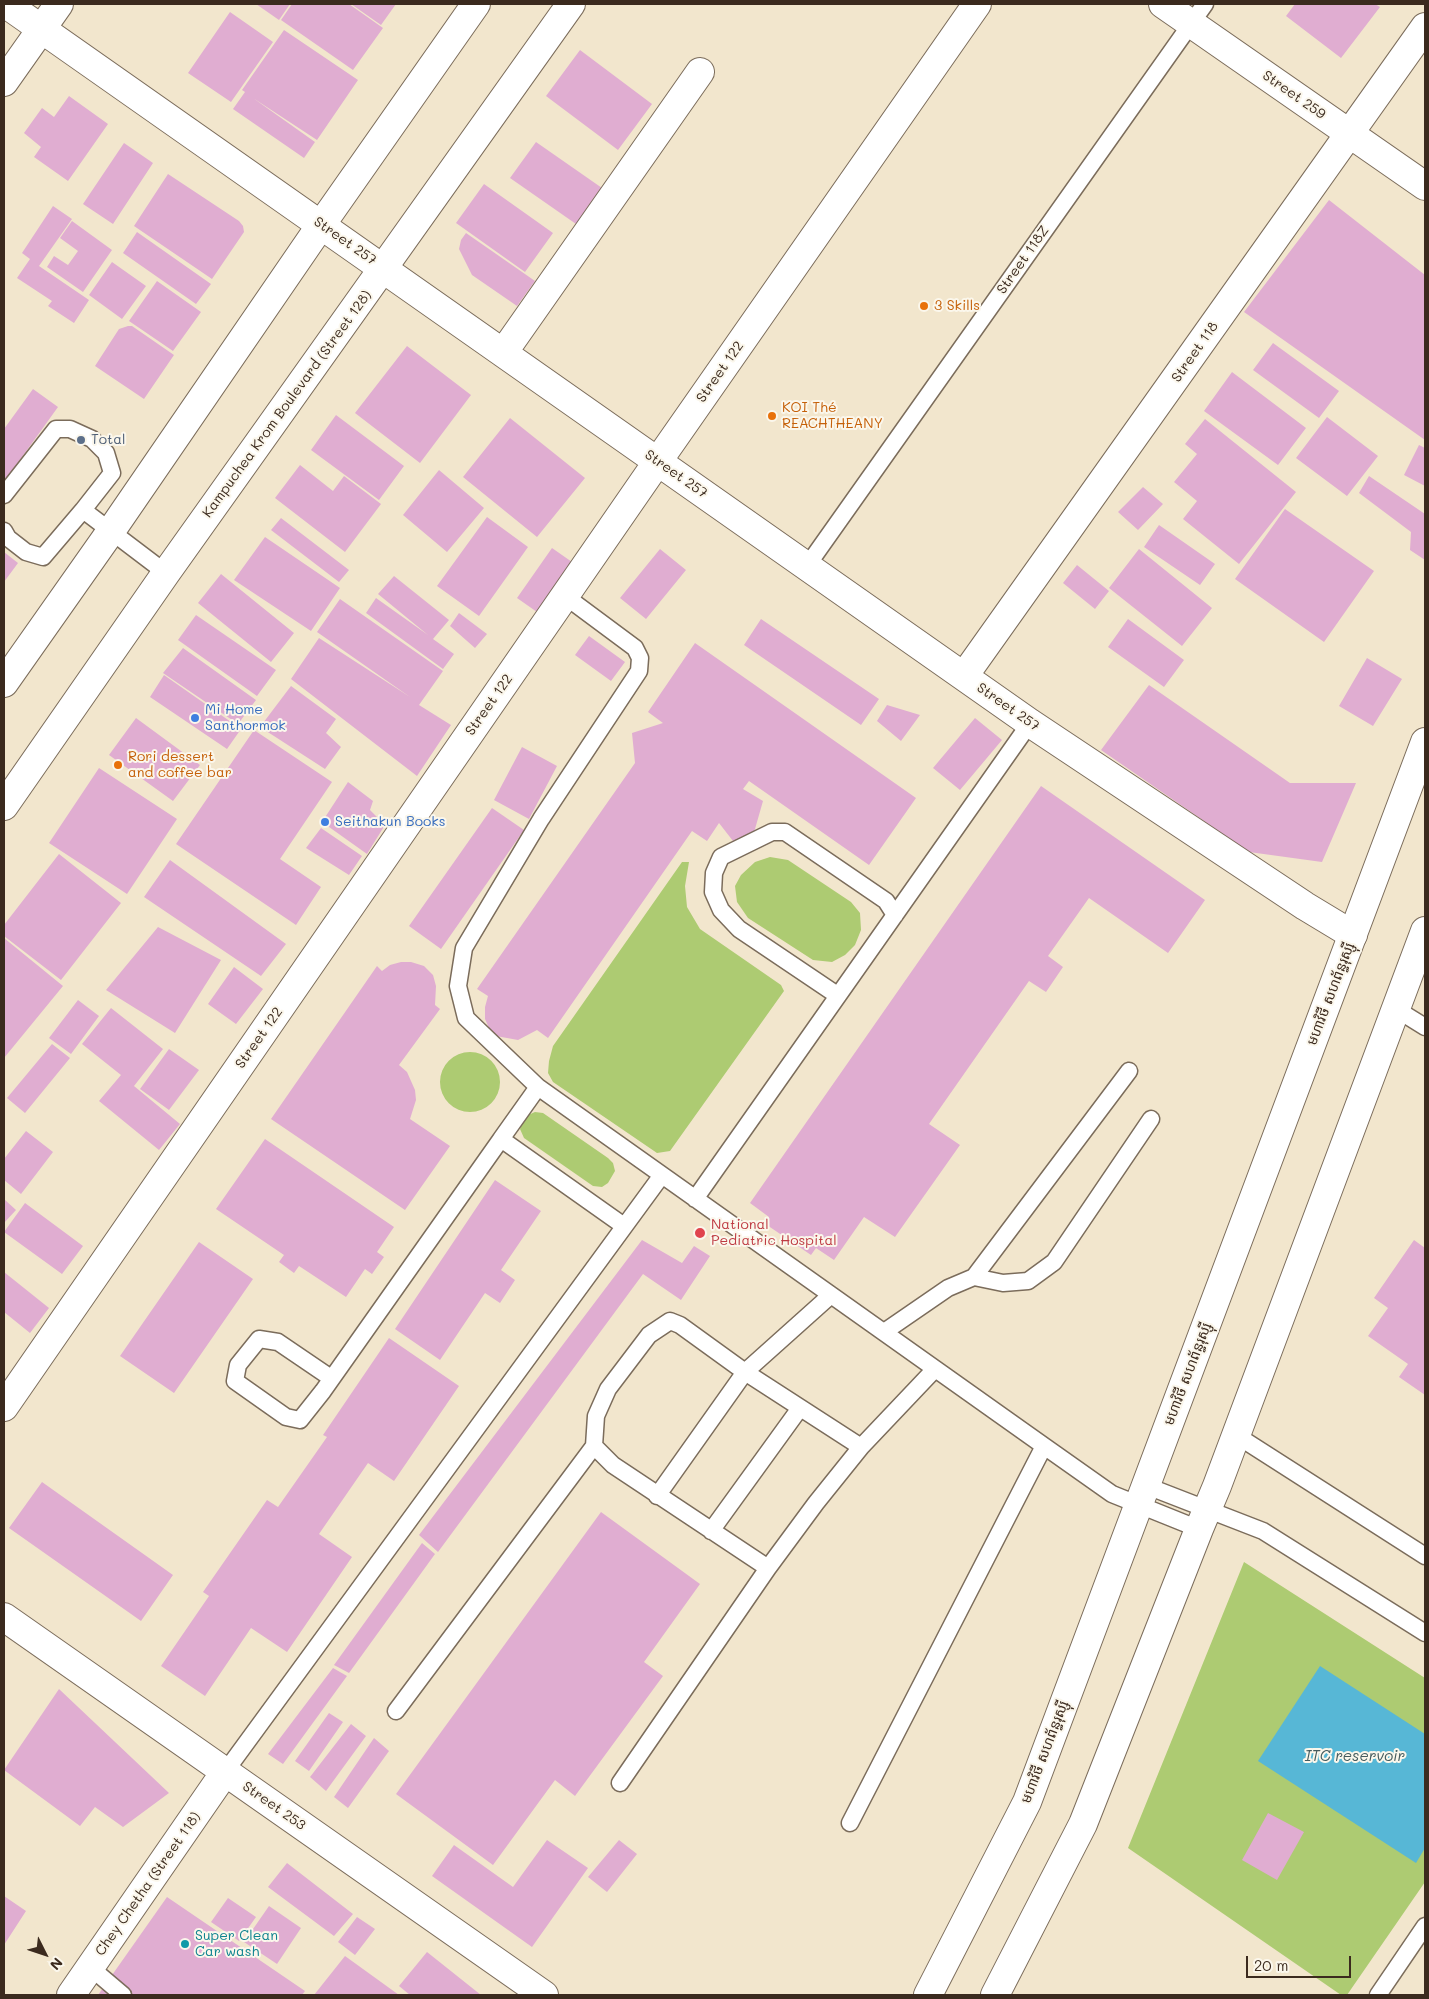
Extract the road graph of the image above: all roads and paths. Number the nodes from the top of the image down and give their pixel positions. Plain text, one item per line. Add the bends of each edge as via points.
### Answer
1 (6, 4) edge
2 (59, 4) edge
3 (476, 4) edge
4 (571, 4) edge
5 (977, 4) edge
6 (1163, 4) edge
7 (1198, 14) edge
8 (1425, 27) edge
9 (42, 29) junction
10 (700, 72) dead end
11 (4, 82) edge
12 (1350, 133) junction
13 (1425, 186) edge
14 (321, 224) junction
15 (384, 269) junction
16 (503, 353) junction
17 (658, 461) junction
18 (4, 495) edge
19 (83, 510) junction
20 (4, 531) edge
21 (111, 531) junction
22 (807, 566) junction
23 (166, 573) junction
24 (565, 596) junction
25 (964, 676) junction
26 (4, 683) edge
27 (1030, 723) junction
28 (1425, 742) edge
29 (4, 806) edge
30 (895, 915) junction
31 (1353, 934) junction
32 (1422, 947) edge
33 (837, 996) junction
34 (1396, 1009) junction
35 (1425, 1027) edge
36 (1130, 1070) dead end
37 (538, 1086) junction
38 (1151, 1119) dead end
39 (501, 1139) junction
40 (662, 1175) junction
41 (695, 1199) junction
42 (624, 1226) junction
43 (974, 1277) junction
44 (831, 1295) junction
45 (884, 1332) junction
46 (935, 1369) junction
47 (745, 1372) junction
48 (331, 1378) junction
49 (4, 1407) edge
50 (800, 1408) junction
51 (1236, 1435) junction
52 (594, 1446) junction
53 (1044, 1446) junction
54 (861, 1447) junction
55 (657, 1496) junction
56 (1143, 1496) junction
57 (1203, 1519) junction
58 (711, 1531) junction
59 (1425, 1556) edge
60 (768, 1568) junction
61 (4, 1617) edge
62 (1425, 1633) edge
63 (396, 1711) dead end
64 (225, 1772) junction
65 (620, 1783) dead end
66 (850, 1823) dead end
67 (1425, 1926) edge
68 (90, 1967) junction
69 (528, 1990) edge
70 (71, 1995) edge
71 (124, 1995) edge
72 (928, 1995) edge
73 (995, 1995) edge
74 (1378, 1995) edge

1 - 9 main road, Street 257
2 - 9 main road
3 - 14 main road
4 - 15 main road, Kampuchea Krom Boulevard (Street 128)
5 - 17 main road, Street 122
6 - 7 main road, Street 259
7 - 12 main road, Street 259
7 - 22 lane, Street 118Z
8 - 12 main road, Street 118
9 - 11 main road
9 - 14 main road, Street 257
10 - 16 main road
12 - 13 main road, Street 259
12 - 25 main road, Street 118
14 - 15 main road, Street 257
14 - 21 main road
15 - 16 main road, Street 257
15 - 23 main road, Kampuchea Krom Boulevard (Street 128)
16 - 17 main road, Street 257
17 - 22 main road, Street 257
17 - 24 main road, Street 122
18 - 19 lane via 56,429 70,429 92,439 106,454 112,474
19 - 20 lane via 43,557 26,552
19 - 21 lane
21 - 23 lane
21 - 26 main road
22 - 25 main road, Street 257
23 - 29 main road, Kampuchea Krom Boulevard (Street 128)
24 - 37 lane via 634,648 640,658 639,671 541,820 464,948 458,986 466,1018
24 - 49 main road, Street 122
25 - 27 main road, Street 257
27 - 30 lane
27 - 31 main road, Street 257
28 - 31 main road, មហាវិថី សហព័ន្ធរុស្ស៊ី
30 - 33 lane
30 - 33 lane via 886,901 785,832 772,832 721,857 714,874 713,892 721,910 740,929
31 - 56 main road, មហាវិថី សហព័ន្ធរុស្ស៊ី
32 - 34 main road
33 - 41 lane
34 - 35 lane
34 - 51 main road
36 - 43 lane
37 - 39 lane
37 - 40 lane
38 - 43 lane via 1054,1262 1028,1280 1003,1283
39 - 42 lane
39 - 48 lane
40 - 41 lane
40 - 42 lane
41 - 44 lane
42 - 64 lane
43 - 45 lane via 948,1288
44 - 45 lane
44 - 47 lane
45 - 46 lane
46 - 53 lane
46 - 54 lane
47 - 50 lane
47 - 52 lane via 670,1321 649,1335 608,1389 596,1416
47 - 55 lane
48 - 48 lane via 300,1420 286,1417 235,1381 238,1365 259,1340 278,1342
50 - 54 lane
50 - 58 lane
51 - 57 main road
51 - 59 lane
52 - 55 lane via 613,1465
52 - 63 lane
53 - 56 lane via 1112,1494
53 - 66 lane
54 - 60 lane
55 - 58 lane
56 - 57 lane
56 - 72 main road, មហាវិថី សហព័ន្ធរុស្ស៊ី via 1027,1802
57 - 62 lane via 1262,1531
57 - 73 main road via 1083,1824
58 - 60 lane
60 - 65 lane
61 - 64 main road, Street 253
64 - 68 main road, Chey Chetha (Street 118)
64 - 69 main road, Street 253
67 - 74 lane
68 - 70 main road, Chey Chetha (Street 118)
68 - 71 lane

